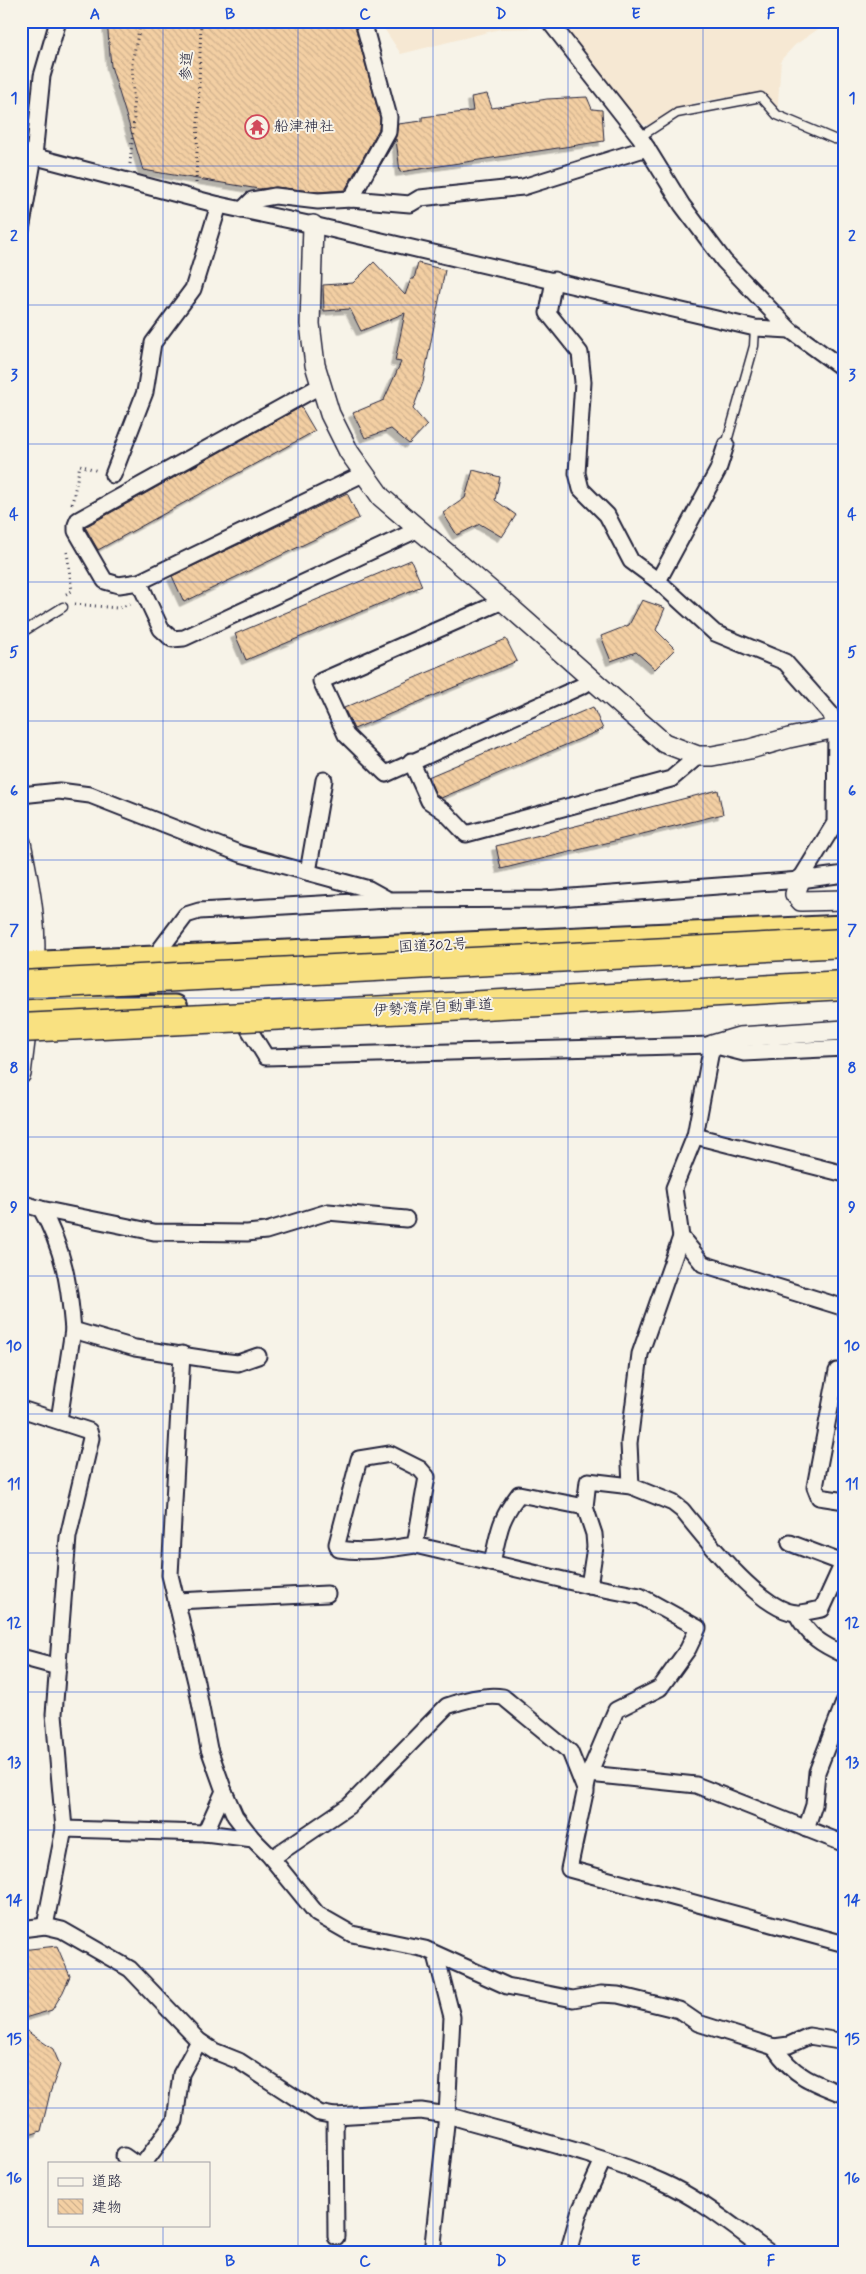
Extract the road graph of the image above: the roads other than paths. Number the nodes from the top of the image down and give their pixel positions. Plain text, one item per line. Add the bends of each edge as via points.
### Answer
1 (58, 21) edge
2 (363, 21) edge
3 (549, 21) edge
4 (845, 140) edge
5 (644, 143) junction
6 (28, 154) edge
7 (351, 199) junction
8 (219, 205) junction
9 (242, 210) junction
10 (314, 225) junction
11 (21, 230) edge
12 (554, 280) junction
13 (755, 328) junction
14 (790, 330) junction
15 (845, 370) edge
16 (320, 386) junction
17 (726, 445) joint
18 (365, 472) junction
19 (113, 476) dead end
20 (418, 529) junction
21 (658, 580) junction
22 (138, 582) junction
23 (503, 601) junction
24 (62, 607) dead end
25 (21, 633) edge
26 (590, 677) junction
27 (840, 727) edge
28 (698, 756) junction
29 (411, 761) junction
30 (324, 780) dead end
31 (21, 795) edge
32 (21, 842) edge
33 (308, 872) junction
34 (845, 874) edge
35 (800, 880) junction
36 (388, 900) junction
37 (845, 900) edge
38 (845, 928) edge
39 (845, 943) edge
40 (153, 960) junction
41 (845, 985) edge
42 (24, 992) edge
43 (845, 994) edge
44 (236, 1008) junction
45 (845, 1030) edge
46 (712, 1045) junction
47 (845, 1048) edge
48 (21, 1074) edge
49 (694, 1136) junction
50 (845, 1174) edge
51 (21, 1203) edge
52 (41, 1210) junction
53 (406, 1219) dead end
54 (681, 1237) junction
55 (845, 1308) edge
56 (73, 1330) junction
57 (182, 1354) junction
58 (258, 1356) dead end
59 (845, 1373) edge
60 (21, 1409) edge
61 (59, 1420) junction
62 (632, 1486) junction
63 (845, 1501) edge
64 (585, 1506) junction
65 (790, 1543) dead end
66 (415, 1545) junction
67 (844, 1562) edge
68 (492, 1563) junction
69 (589, 1586) junction
70 (327, 1594) dead end
71 (176, 1601) junction
72 (796, 1613) junction
73 (845, 1655) edge
74 (21, 1657) edge
75 (58, 1667) junction
76 (845, 1700) edge
77 (589, 1774) junction
78 (224, 1792) junction
79 (586, 1792) junction
80 (806, 1828) junction
81 (64, 1829) junction
82 (205, 1833) junction
83 (253, 1839) junction
84 (845, 1844) edge
85 (272, 1858) junction
86 (45, 1926) junction
87 (21, 1928) edge
88 (845, 1944) edge
89 (436, 1955) junction
90 (199, 2041) junction
91 (845, 2042) edge
92 (774, 2047) junction
93 (845, 2095) edge
94 (447, 2115) junction
95 (335, 2116) junction
96 (603, 2160) junction
97 (145, 2162) edge
98 (336, 2237) dead end
99 (432, 2253) edge
100 (568, 2253) edge
101 (770, 2253) edge

1 - 6 street via 42,76
2 - 7 street via 389,117 388,132
3 - 5 street
4 - 5 lane via 834,139 777,115 761,97 678,113
5 - 7 street via 523,187 420,198 410,204
5 - 14 street via 682,205 724,261
6 - 8 street
6 - 11 street
7 - 9 street via 318,201 274,196 252,200
8 - 9 street
8 - 19 street via 193,289 153,343 145,392
9 - 10 street
10 - 12 street
10 - 16 street via 310,324
12 - 13 street
12 - 21 street via 548,313 580,353 583,382 577,473 581,489 607,515 631,561
13 - 14 street
13 - 17 lane via 754,346
14 - 15 street
16 - 18 street via 349,452
16 - 22 street via 78,520 76,531 105,581 119,585
17 - 21 street via 718,470
18 - 20 street via 381,497
18 - 22 street
20 - 22 street via 184,638 172,639 161,629
20 - 23 street
21 - 27 street via 715,633 785,662
23 - 26 street
23 - 29 street via 321,681 346,735 386,774
24 - 25 lane
26 - 28 street via 664,743
26 - 29 street via 584,686
27 - 28 street via 750,749
27 - 35 street via 835,823
28 - 29 street via 671,779 466,834 446,812 429,801
30 - 33 street
31 - 33 street via 59,791 90,795 241,854
32 - 42 street via 33,906
33 - 36 street via 369,889
34 - 35 street
35 - 36 street via 544,899
35 - 37 street via 795,894 801,901
36 - 40 street via 199,911 186,915
38 - 40 highway, 国道302号
39 - 42 highway, bridge via 100,981
40 - 42 highway, 国道302号
41 - 42 highway, 伊勢湾岸自動車道, bridge via 430,1008
42 - 44 highway
42 - 48 street
43 - 44 highway
44 - 46 street via 266,1057
45 - 46 street via 738,1037
46 - 47 street via 744,1053
46 - 49 street
49 - 50 street
49 - 54 street via 674,1188
51 - 52 street
52 - 53 street via 154,1232 266,1231 328,1212
52 - 56 street via 55,1234 69,1282
54 - 55 street via 703,1264
54 - 62 street via 640,1354 629,1442
56 - 57 street via 135,1348
56 - 61 street
57 - 58 street via 238,1363
57 - 71 street via 170,1560
59 - 63 street via 837,1371 815,1488 819,1497
60 - 61 street
61 - 75 street via 89,1431 92,1438 68,1537
62 - 64 street via 588,1481
62 - 72 street via 678,1506 741,1578 777,1606
64 - 68 street via 519,1494 500,1523
64 - 69 street via 595,1547
65 - 67 street
66 - 66 street via 387,1550 339,1549 337,1544 359,1460 390,1454 420,1469 427,1477
66 - 68 street
67 - 72 street via 822,1608
68 - 69 street
69 - 77 street via 640,1596 698,1628 688,1649 660,1688 616,1710
70 - 71 street
71 - 78 street via 209,1749
72 - 73 street via 819,1643
74 - 75 street
75 - 81 street via 54,1714
76 - 80 street via 817,1772 814,1805
77 - 79 street
77 - 80 street via 696,1786
78 - 82 street
78 - 83 street via 235,1816
79 - 85 street via 570,1752 503,1697 460,1702 447,1706 350,1804
79 - 88 street via 569,1868
80 - 84 street
81 - 82 street
81 - 86 street
82 - 83 street
83 - 85 street
85 - 89 street via 317,1914 352,1934 425,1949
86 - 87 street
86 - 90 street via 62,1930 130,1969
89 - 92 street via 507,1986 573,1999 601,1994 618,1995 679,2010 698,2023
89 - 94 street via 452,2017
90 - 95 street via 239,2061 319,2113
90 - 97 street via 181,2074 174,2121
91 - 92 street via 809,2036 789,2045
92 - 93 street via 784,2063 810,2082
94 - 95 street via 421,2111
94 - 96 street
94 - 99 street
95 - 98 street
96 - 100 street via 579,2213
96 - 101 street via 686,2194

